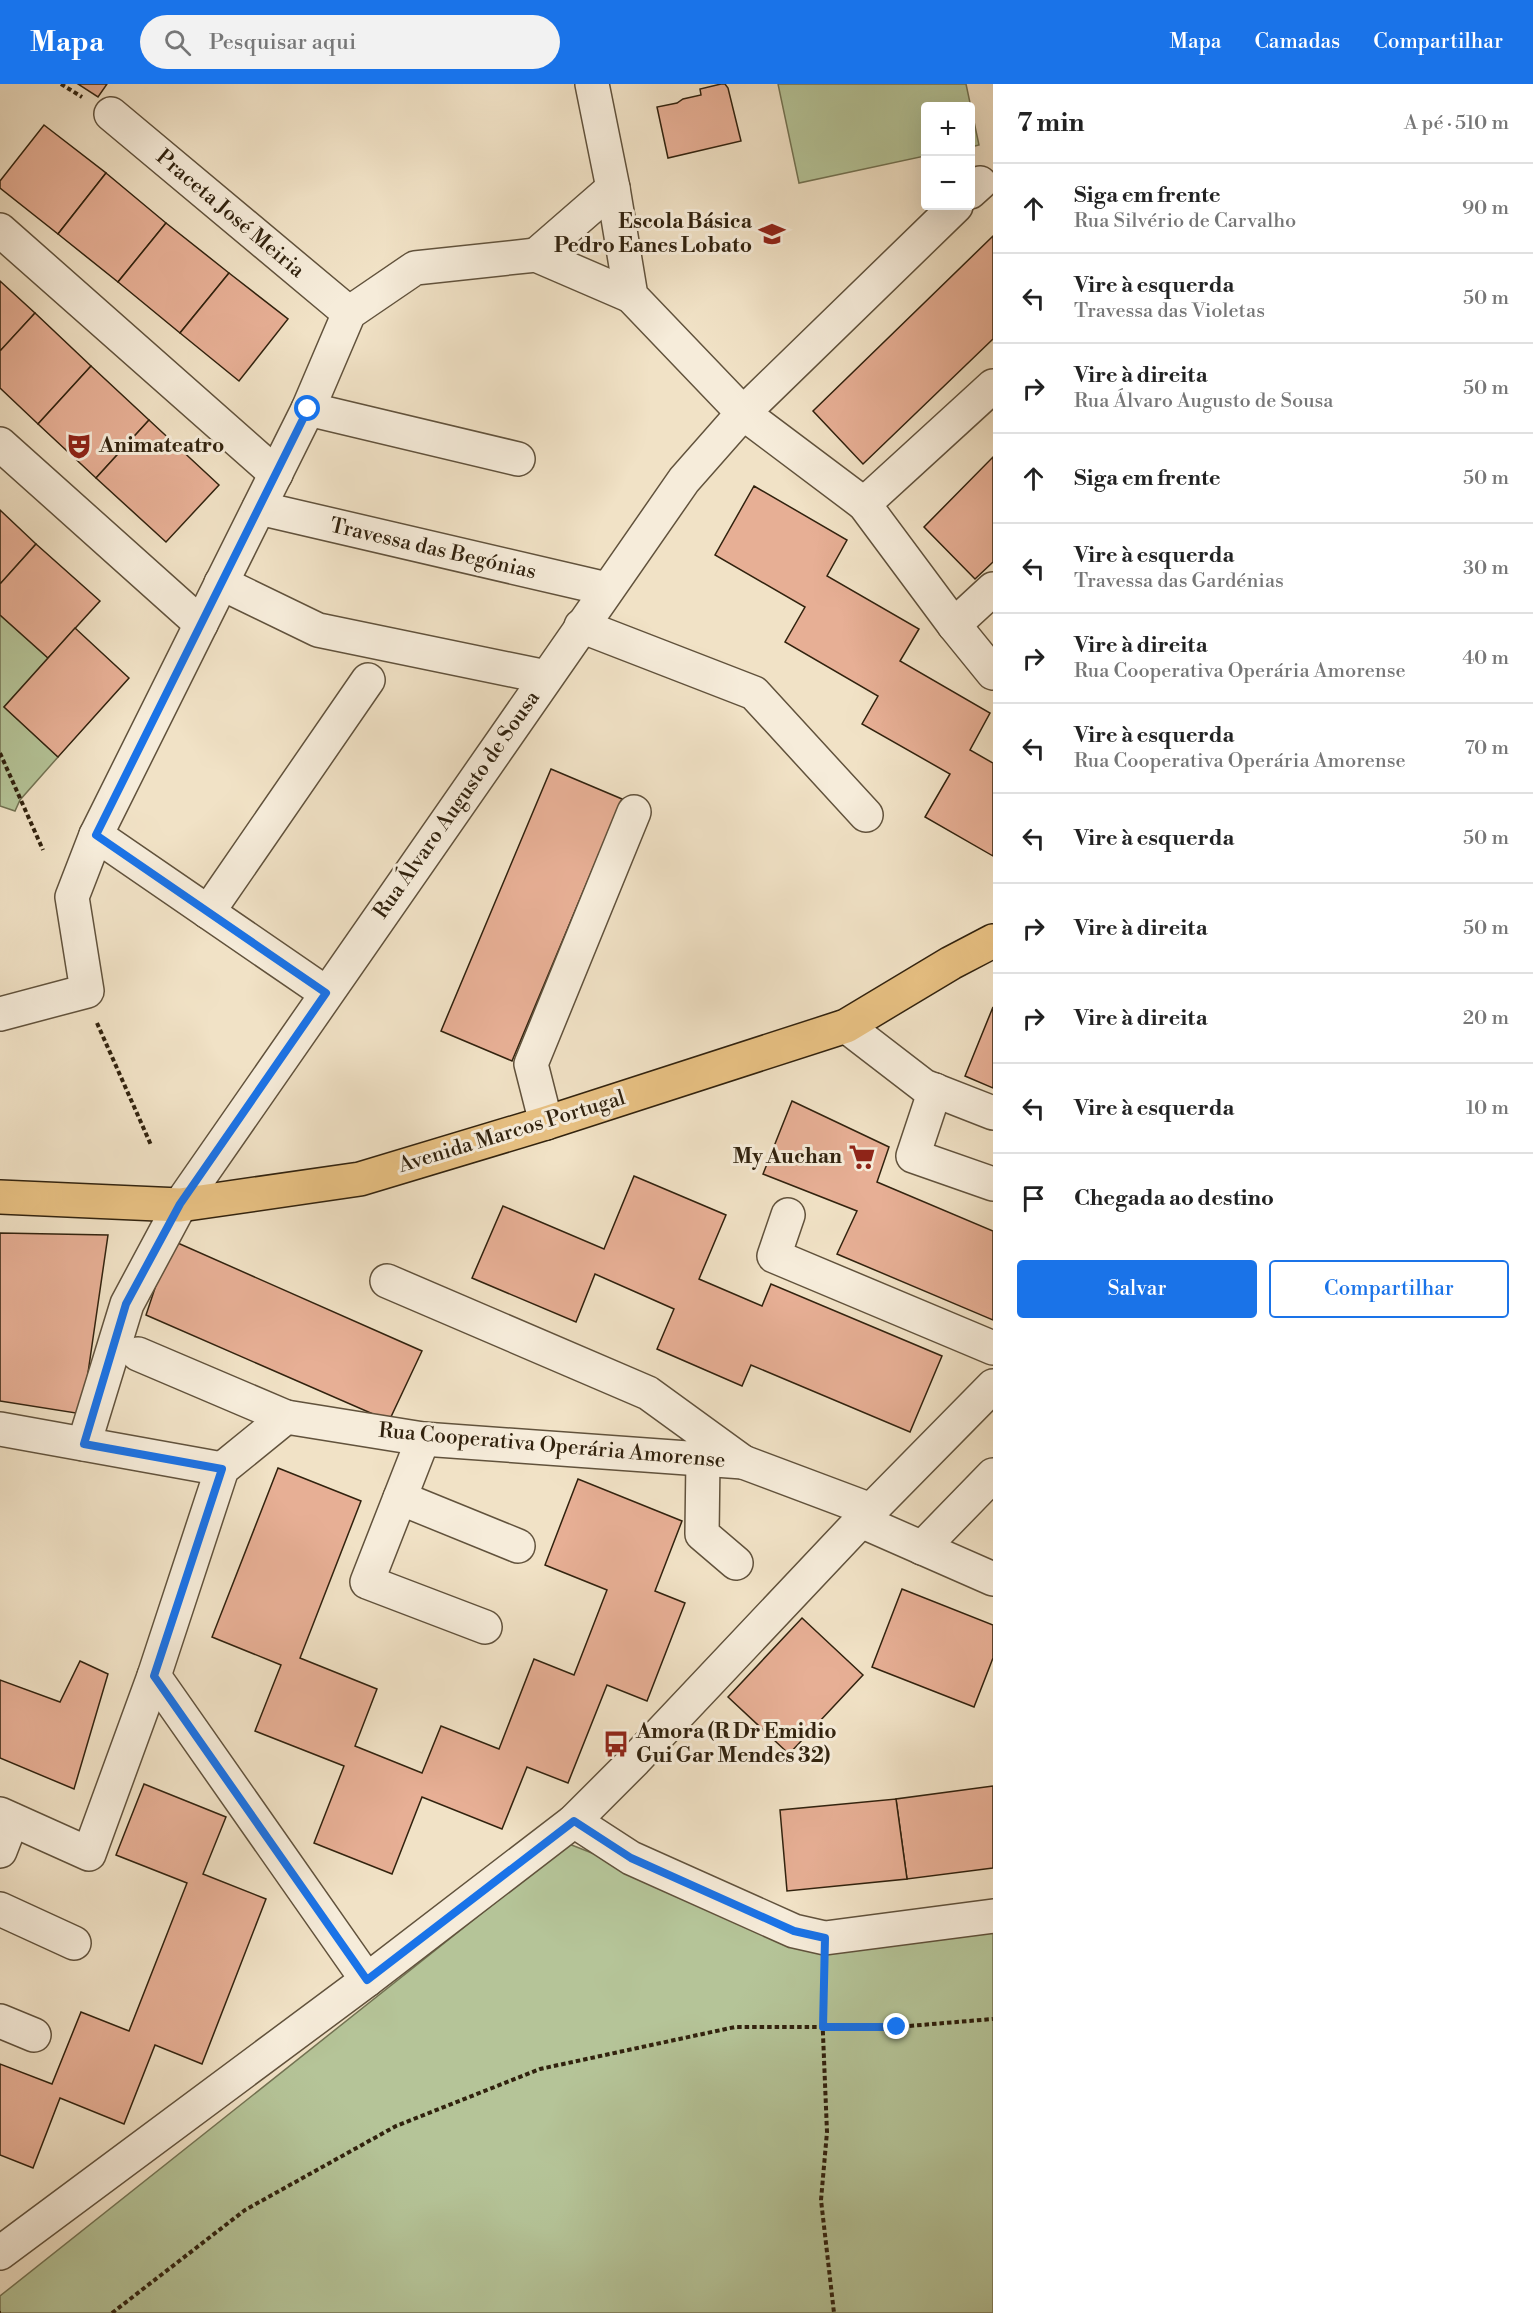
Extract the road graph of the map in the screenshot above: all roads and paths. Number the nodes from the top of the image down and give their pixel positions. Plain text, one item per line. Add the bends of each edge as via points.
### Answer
1 (592, 84) edge
2 (111, 114) dead end
3 (613, 188) junction
4 (953, 210) edge
5 (0, 230) edge
6 (536, 255) junction
7 (631, 296) junction
8 (349, 313) junction
9 (993, 386) edge
10 (308, 409) junction
11 (743, 413) junction
12 (0, 444) edge
13 (518, 459) dead end
14 (276, 474) junction
15 (864, 504) junction
16 (259, 508) junction
17 (221, 583) junction
18 (607, 589) junction
19 (993, 589) edge
20 (201, 624) junction
21 (954, 625) junction
22 (581, 626) junction
23 (993, 673) edge
24 (546, 677) junction
25 (368, 680) dead end
26 (0, 753) edge
27 (634, 812) dead end
28 (866, 815) dead end
29 (96, 835) junction
30 (43, 850) dead end
31 (208, 912) junction
32 (993, 941) edge
33 (87, 991) junction
34 (326, 993) junction
35 (0, 1014) edge
36 (846, 1026) junction
37 (935, 1090) junction
38 (993, 1113) edge
39 (546, 1123) junction
40 (151, 1145) dead end
41 (993, 1184) edge
42 (0, 1197) edge
43 (180, 1204) junction
44 (788, 1215) dead end
45 (387, 1281) dead end
46 (993, 1348) edge
47 (138, 1354) dead end
48 (993, 1386) edge
49 (286, 1417) junction
50 (0, 1429) edge
51 (423, 1439) junction
52 (84, 1444) junction
53 (703, 1459) junction
54 (743, 1462) junction
55 (222, 1469) junction
56 (993, 1475) edge
57 (400, 1498) junction
58 (866, 1516) junction
59 (518, 1546) dead end
60 (922, 1548) junction
61 (736, 1563) dead end
62 (993, 1579) edge
63 (485, 1627) dead end
64 (154, 1676) junction
65 (6, 1817) edge
66 (574, 1821) junction
67 (0, 1851) edge
68 (0, 1909) edge
69 (993, 1916) edge
70 (825, 1938) junction
71 (74, 1943) dead end
72 (367, 1980) junction
73 (993, 2019) edge
74 (0, 2021) edge
75 (823, 2027) junction
76 (34, 2035) dead end
77 (0, 2253) edge
78 (112, 2313) edge
79 (834, 2313) edge

1 - 3 street
2 - 8 street, Praceta José Meiria
3 - 6 street
3 - 7 street
4 - 11 street, Rua Álvaro Augusto de Sousa
5 - 14 street
6 - 7 street
6 - 8 street via 415,268
7 - 11 street
8 - 10 street
9 - 15 street
10 - 13 street
10 - 14 street
11 - 15 street
11 - 18 street, Rua Álvaro Augusto de Sousa via 684,480
12 - 20 street
14 - 16 street
15 - 21 street
16 - 17 street
16 - 18 street, Travessa das Begónias
17 - 20 street
17 - 24 street via 318,630
18 - 22 street, Rua Álvaro Augusto de Sousa
19 - 21 street
20 - 29 street
21 - 23 street
22 - 24 street, Rua Álvaro Augusto de Sousa
22 - 28 street via 754,693
24 - 34 street, Rua Álvaro Augusto de Sousa
25 - 31 street
26 - 30 path
27 - 39 street via 531,1064
29 - 31 street
29 - 33 street via 72,897
31 - 34 street
32 - 36 main road, Avenida Marcos Portugal
33 - 35 street
33 - 40 path via 93,1014
34 - 43 street, Rua Álvaro Augusto de Sousa
36 - 37 street via 924,1086
36 - 39 main road, Avenida Marcos Portugal
37 - 38 street
37 - 41 street via 913,1156
39 - 43 main road, Avenida Marcos Portugal via 360,1179
42 - 43 main road, Avenida Marcos Portugal
43 - 52 street, Rua Álvaro Augusto de Sousa via 126,1304
44 - 46 street via 774,1256
45 - 54 street, Rua Cooperativa Operária Amorense via 648,1393
47 - 49 street, Rua Cooperativa Operária Amorense
48 - 58 street
49 - 51 street, Rua Cooperativa Operária Amorense
49 - 55 street
50 - 52 street
51 - 53 street, Rua Cooperativa Operária Amorense
51 - 57 street
52 - 55 street
53 - 54 street, Rua Cooperativa Operária Amorense
53 - 61 street via 702,1534
54 - 58 street
55 - 64 street
56 - 60 street
57 - 59 street
57 - 63 street via 367,1582
58 - 60 street
58 - 66 street
60 - 62 street
64 - 65 street via 89,1854
64 - 72 street
65 - 67 street
66 - 70 street via 631,1858 794,1931
66 - 72 street
68 - 71 street
69 - 70 street
70 - 75 path
72 - 77 street
73 - 75 path via 897,2027
74 - 76 street
75 - 78 path via 735,2027 540,2069 396,2126 245,2210
75 - 79 path via 827,2132 821,2200

